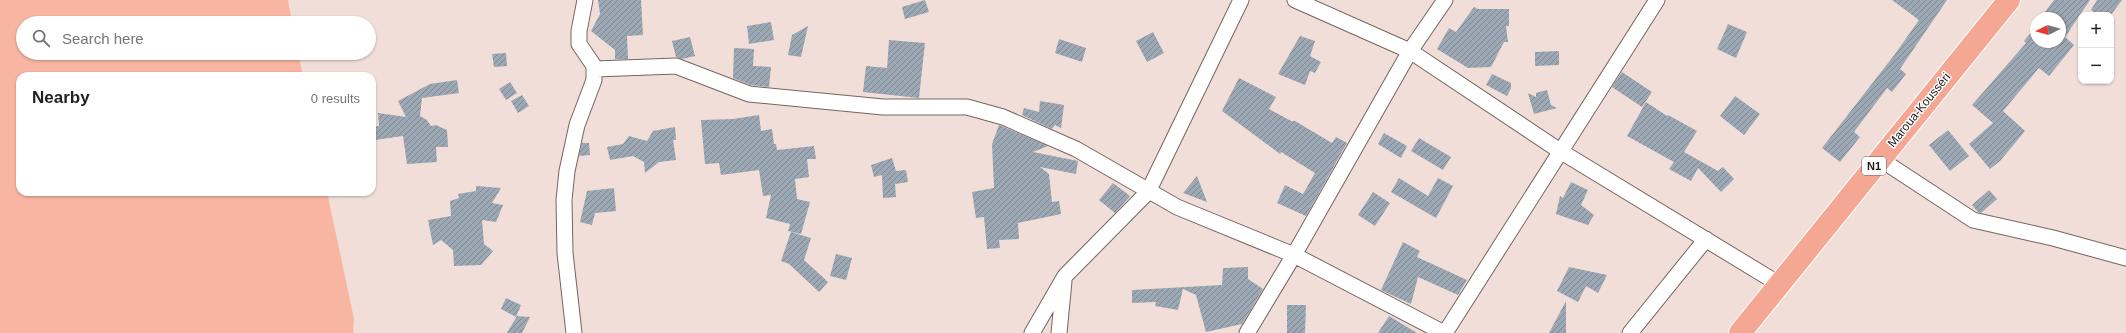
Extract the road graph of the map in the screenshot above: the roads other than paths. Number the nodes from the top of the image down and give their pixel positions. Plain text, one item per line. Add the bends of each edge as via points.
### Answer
1 (585, 0) edge
2 (1241, 0) edge
3 (1295, 0) edge
4 (1445, 0) edge
5 (1657, 0) edge
6 (2009, 0) edge
7 (1410, 51) junction
8 (595, 69) junction
9 (1560, 151) junction
10 (1880, 159) junction
11 (1148, 192) junction
12 (1706, 239) junction
13 (1294, 255) junction
14 (2126, 258) edge
15 (1065, 276) junction
16 (1779, 284) junction
17 (574, 333) edge
18 (1032, 333) edge
19 (1059, 333) edge
20 (1247, 333) edge
21 (1445, 333) edge
22 (1630, 333) edge
23 (1740, 333) edge

1 - 8 street via 579,44
2 - 11 street
3 - 7 street
4 - 7 street
5 - 9 street
6 - 10 highway, Maroua-Kousséri / N1
7 - 9 street
7 - 13 street
8 - 11 street via 676,66 749,94 883,107 967,107 1003,117 1076,149
8 - 17 street via 594,80 571,147 564,200 565,253
9 - 12 street
9 - 21 street
10 - 14 street via 1973,220
10 - 16 highway, Maroua-Kousséri / N1
11 - 13 street
11 - 15 street
12 - 16 street
12 - 22 street
13 - 20 street
13 - 21 street
15 - 18 street
15 - 19 street
16 - 23 highway, Maroua-Kousséri / N1

